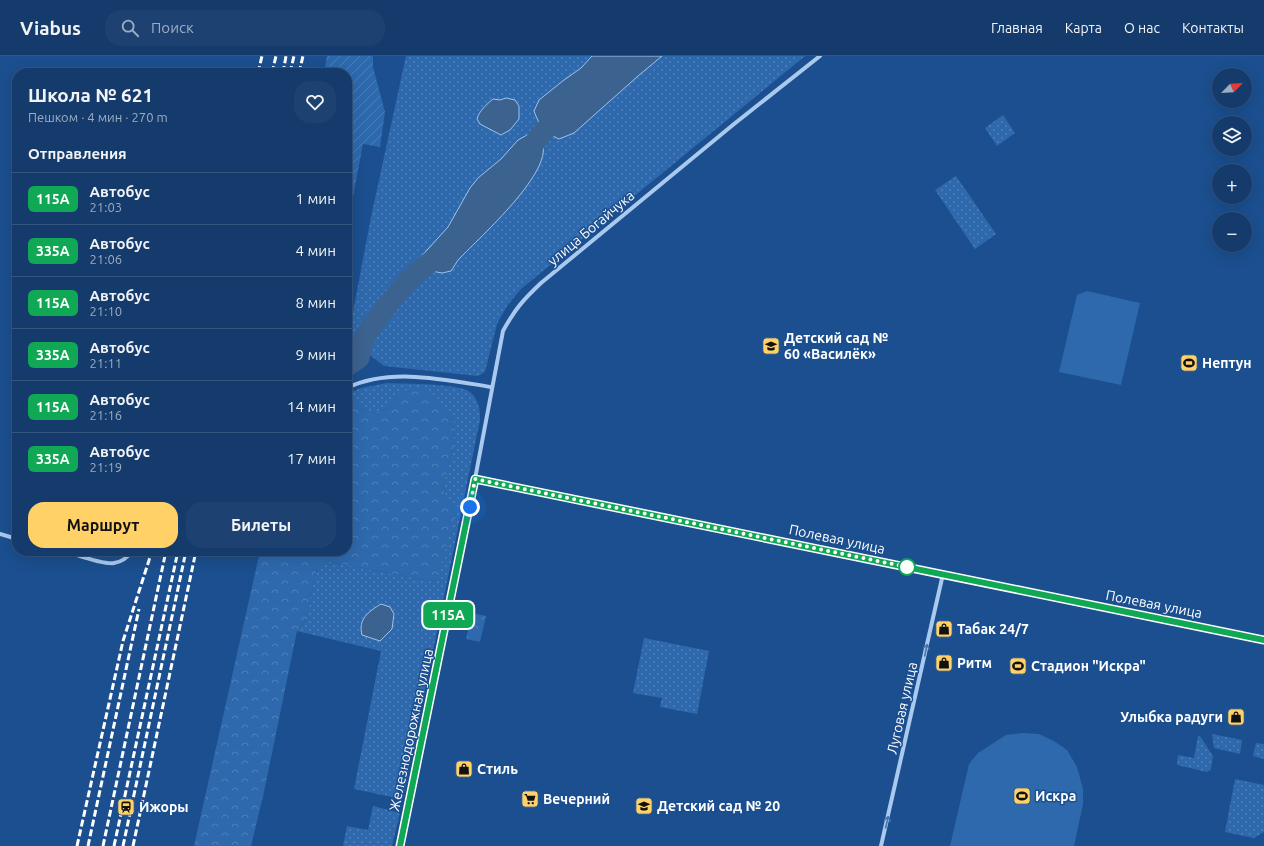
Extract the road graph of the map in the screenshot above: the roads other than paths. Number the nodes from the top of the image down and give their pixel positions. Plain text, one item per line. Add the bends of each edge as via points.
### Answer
1 (820, 56) edge
2 (352, 386) edge
3 (491, 387) junction
4 (475, 479) junction
5 (0, 534) edge
6 (12, 537) edge
7 (81, 556) edge
8 (128, 556) edge
9 (943, 574) junction
10 (1264, 640) edge
11 (400, 846) edge
12 (881, 846) edge

1 - 3 street, улица Богайчука via 526,297 513,312 503,331
2 - 3 street via 382,377 403,376
3 - 4 street, улица Богайчука
4 - 9 street, Полевая улица
4 - 11 street, Железнодорожная улица
5 - 6 street
7 - 8 street via 113,564
9 - 10 street, Полевая улица
12 -> 9 street, Луговая улица

